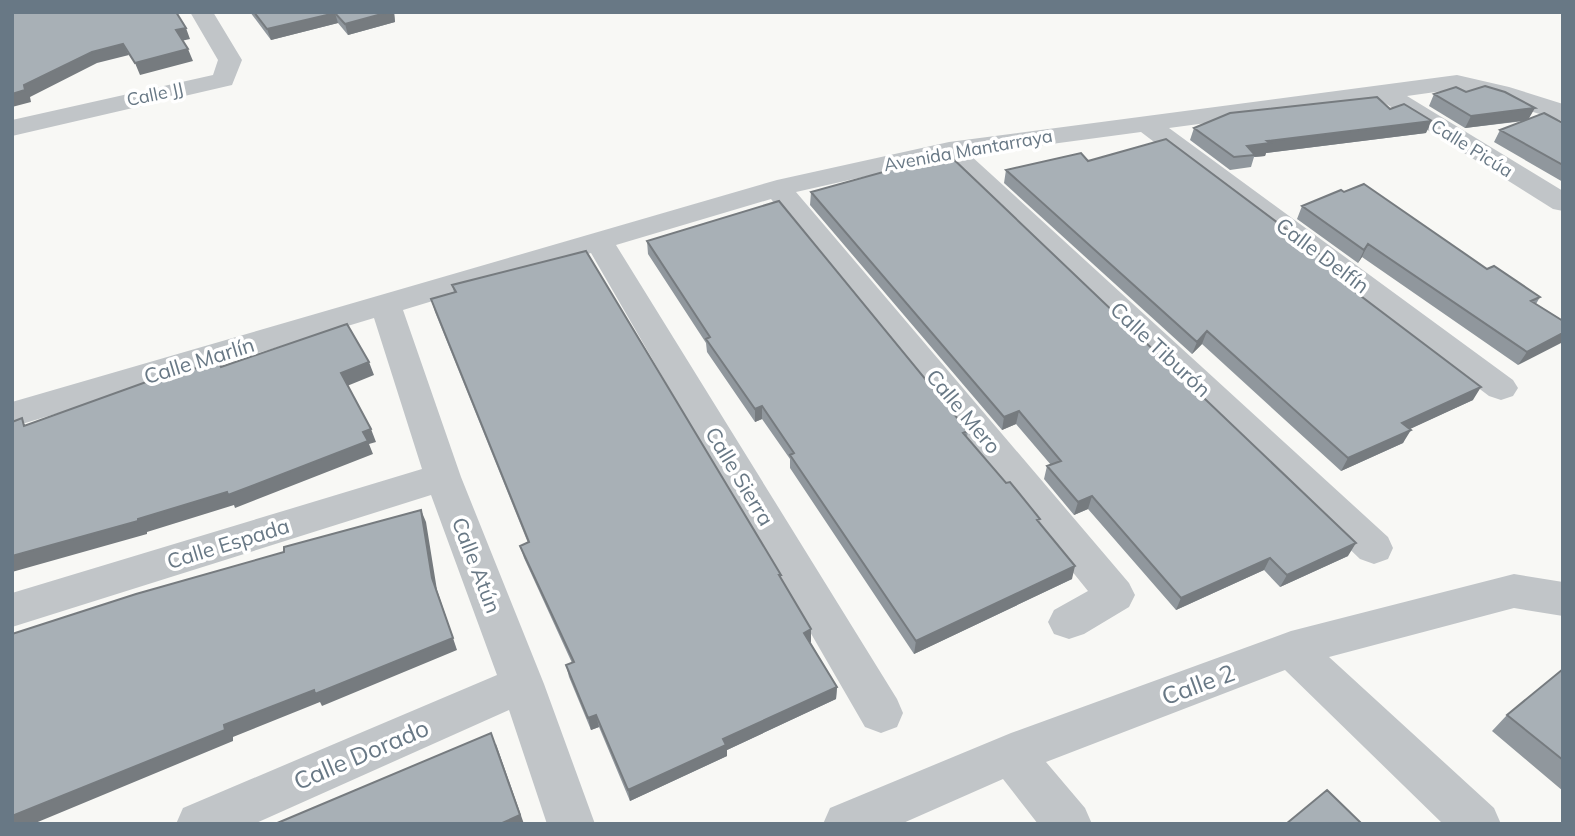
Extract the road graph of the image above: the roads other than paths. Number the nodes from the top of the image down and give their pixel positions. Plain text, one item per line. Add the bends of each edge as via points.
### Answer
1 (201, 12) edge
2 (1382, 92) junction
3 (1563, 113) edge
4 (1145, 123) junction
5 (12, 128) edge
6 (948, 150) junction
7 (777, 187) junction
8 (1563, 203) edge
9 (598, 240) junction
10 (385, 304) junction
11 (1501, 388) dead end
12 (12, 415) edge
13 (443, 477) junction
14 (1374, 548) dead end
15 (1563, 599) edge
16 (12, 610) edge
17 (1069, 622) dead end
18 (1291, 649) junction
19 (522, 684) junction
20 (881, 713) dead end
21 (1012, 754) junction
22 (200, 824) edge
23 (572, 824) edge
24 (847, 824) edge
25 (1068, 824) edge
26 (1477, 824) edge

1 - 5 street, Calle JJ via 230,60 223,80
2 - 3 street, Avenida Mantarraya via 1457,82
2 - 4 street, Avenida Mantarraya
2 - 8 street, Calle Picúa
4 - 6 street, Avenida Mantarraya
4 - 11 street, Calle Delfín
6 - 7 street, Avenida Mantarraya
6 - 14 street, Calle Tiburón
7 - 9 street, Avenida Mantarraya
7 - 17 street, Calle Mero via 1115,596
9 - 10 street, Avenida Mantarraya
9 - 20 street, Calle Sierra
10 - 12 street, Calle Marlín
10 - 13 street, Calle Atún
13 - 16 street, Calle Espada
13 - 19 street, Calle Atún
15 - 18 street, Calle 2 via 1514,591
18 - 21 street, Calle 2
18 - 26 street
19 - 22 street, Calle Dorado
19 - 23 street, Calle Atún
21 - 24 street, Calle 2
21 - 25 street

